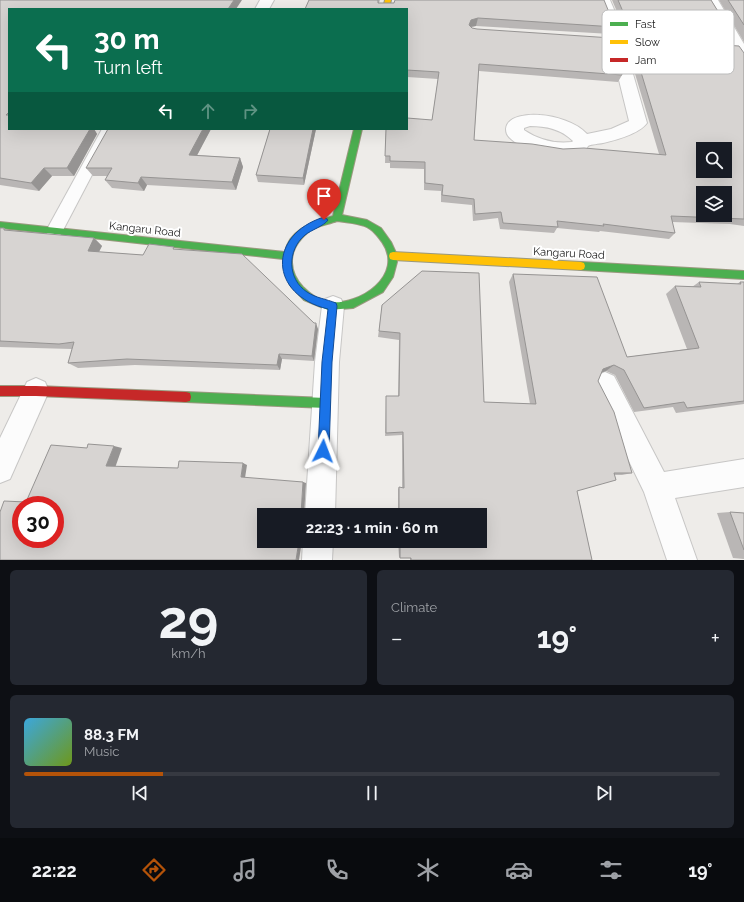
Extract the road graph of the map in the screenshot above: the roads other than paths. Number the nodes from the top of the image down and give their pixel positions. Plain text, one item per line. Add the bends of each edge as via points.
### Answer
1 (605, 0) edge
2 (711, 0) edge
3 (607, 10) edge
4 (717, 10) edge
5 (734, 39) edge
6 (742, 52) edge
7 (623, 74) edge
8 (108, 130) edge
9 (358, 130) edge
10 (583, 141) dead end
11 (338, 218) junction
12 (0, 225) edge
13 (54, 231) junction
14 (287, 256) junction
15 (393, 256) junction
16 (744, 274) edge
17 (333, 306) junction
18 (605, 385) dead end
19 (0, 391) edge
20 (36, 391) junction
21 (326, 403) junction
22 (0, 469) edge
23 (744, 473) edge
24 (657, 488) junction
25 (320, 508) edge
26 (318, 548) edge
27 (317, 560) edge
28 (682, 560) edge

1 - 3 lane
2 - 4 street
5 - 6 street
7 - 10 street via 638,123 616,134
8 - 13 lane
9 - 11 main road
11 - 14 main road via 324,220 300,234
11 - 15 main road via 353,219 368,224 380,232
12 - 13 main road, Kangaru Road
13 - 14 main road, Kangaru Road
14 - 17 main road via 287,270 292,282 302,294 316,302
15 - 16 main road, Kangaru Road
15 - 17 main road via 392,272 384,286 370,298 352,305
17 - 21 street
18 - 24 street
19 - 20 main road
20 - 21 main road
20 - 22 street
21 - 25 street
23 - 24 street
24 - 28 street
26 - 27 street

